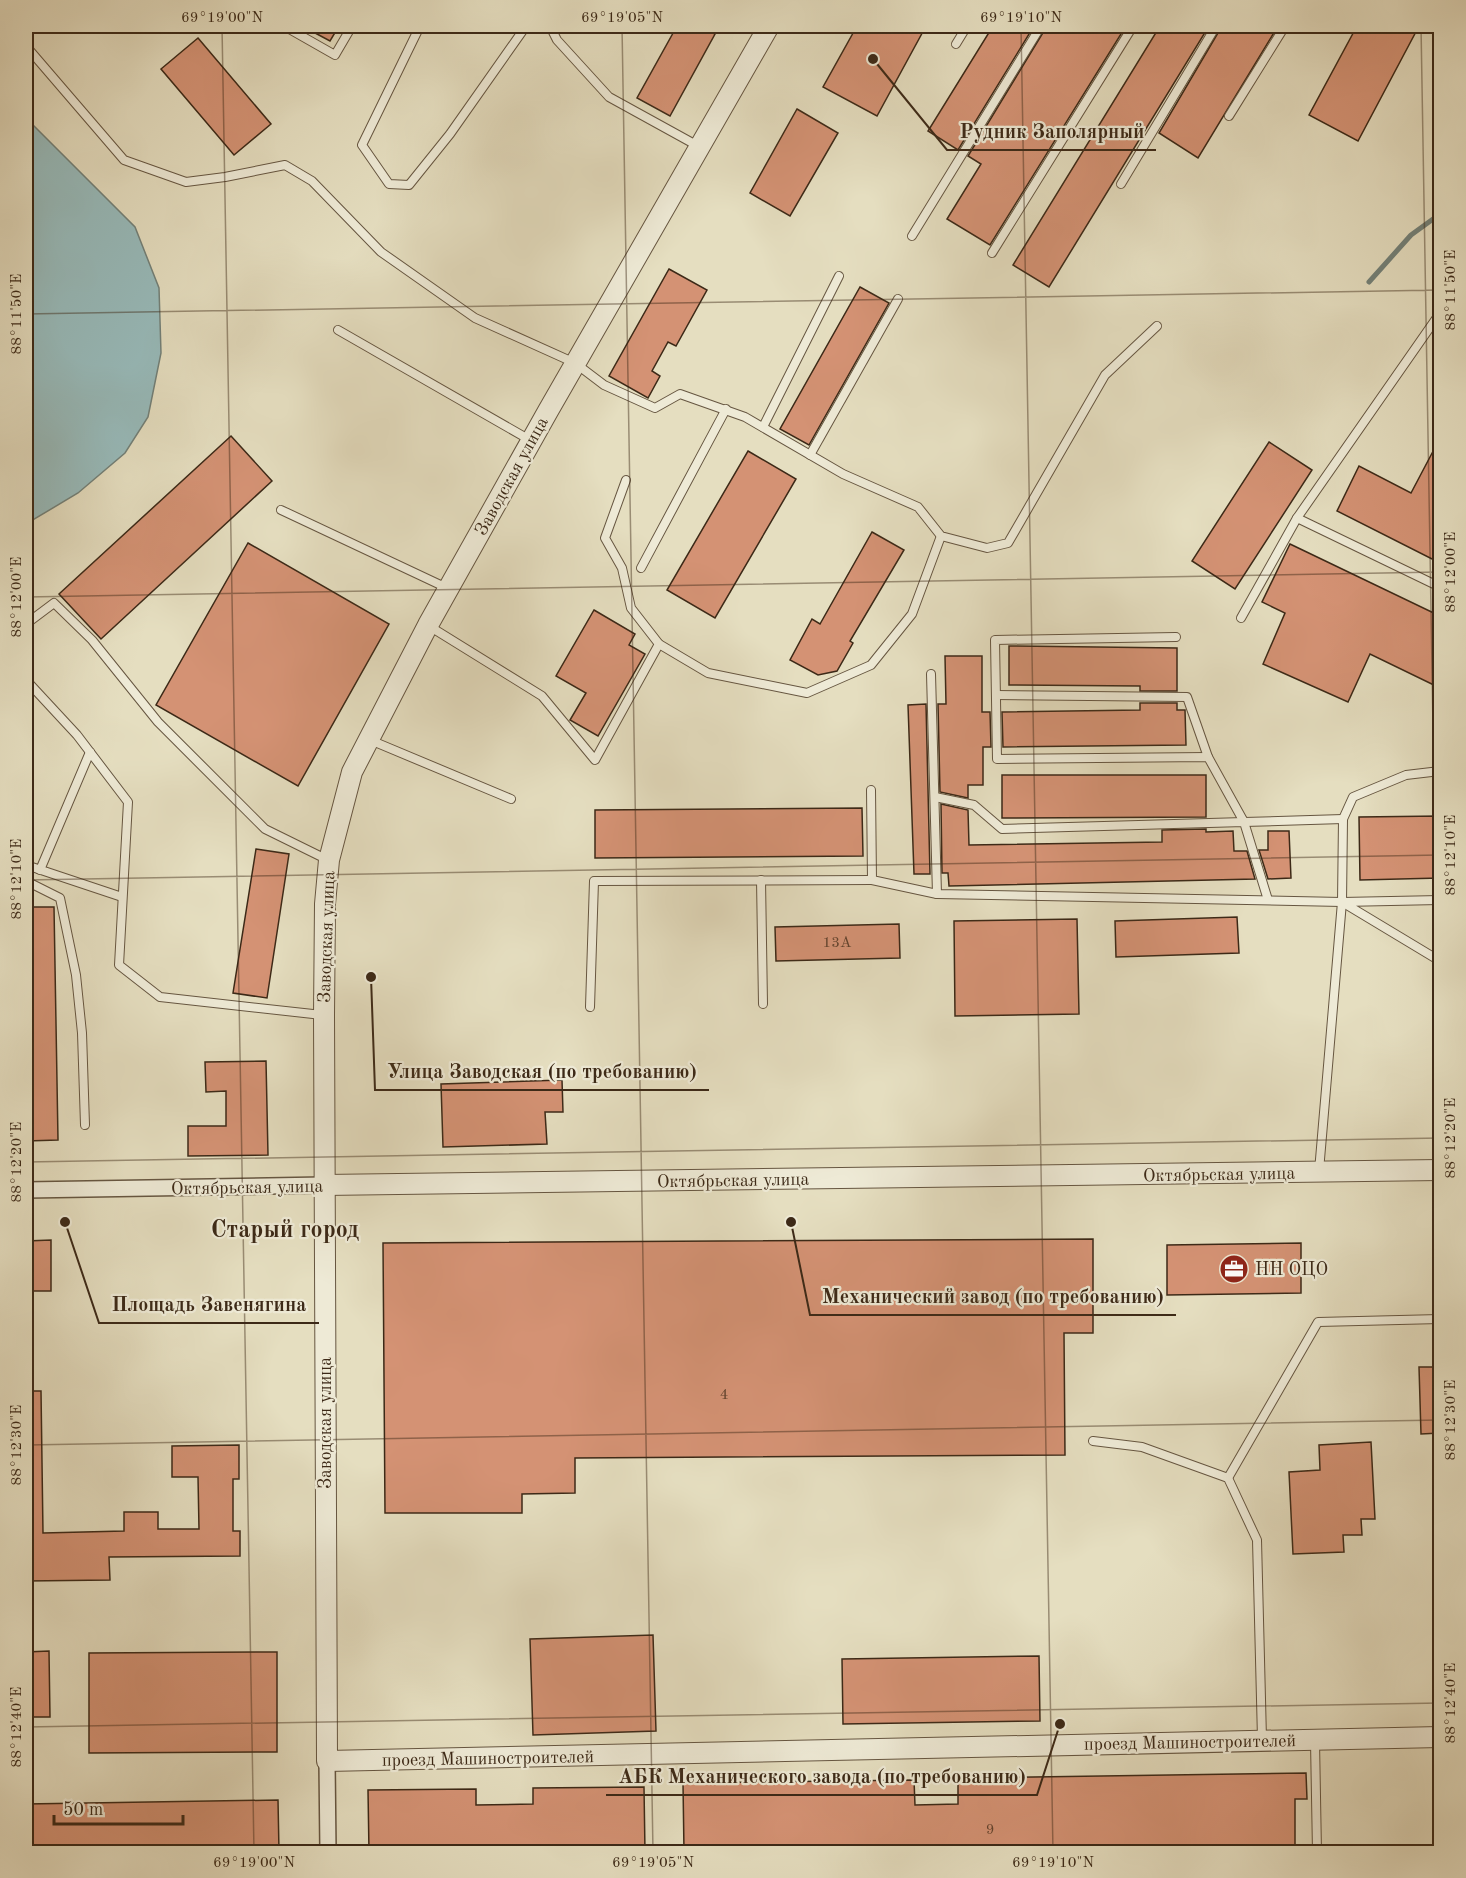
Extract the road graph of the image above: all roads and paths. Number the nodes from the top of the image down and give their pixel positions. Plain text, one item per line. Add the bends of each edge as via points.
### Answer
1 (284, 26) edge
2 (352, 26) edge
3 (420, 26) edge
4 (526, 26) edge
5 (550, 26) edge
6 (769, 26) edge
7 (967, 26) edge
8 (1041, 26) edge
9 (1133, 26) edge
10 (1216, 26) edge
11 (1285, 26) edge
12 (956, 44) dead end
13 (26, 46) edge
14 (1230, 116) dead end
15 (700, 146) junction
16 (1121, 183) dead end
17 (912, 236) dead end
18 (992, 253) dead end
19 (839, 276) dead end
20 (898, 299) dead end
21 (1440, 313) edge
22 (1157, 326) dead end
23 (338, 330) dead end
24 (575, 363) junction
25 (726, 409) junction
26 (763, 427) junction
27 (531, 441) junction
28 (810, 455) junction
29 (626, 480) dead end
30 (281, 510) dead end
31 (1297, 518) junction
32 (941, 536) junction
33 (641, 568) dead end
34 (1440, 586) edge
35 (448, 588) junction
36 (1240, 618) dead end
37 (26, 624) edge
38 (428, 625) junction
39 (1176, 637) dead end
40 (659, 644) junction
41 (931, 674) dead end
42 (26, 680) edge
43 (996, 695) junction
44 (369, 740) junction
45 (90, 752) junction
46 (1208, 757) junction
47 (1440, 771) edge
48 (870, 790) dead end
49 (934, 797) junction
50 (511, 799) dead end
51 (1343, 819) junction
52 (1244, 822) junction
53 (329, 860) junction
54 (26, 865) edge
55 (40, 870) junction
56 (872, 879) junction
57 (761, 880) junction
58 (26, 882) edge
59 (937, 894) junction
60 (122, 897) junction
61 (1268, 900) junction
62 (1440, 900) edge
63 (1342, 902) junction
64 (1440, 961) edge
65 (763, 1004) dead end
66 (591, 1007) dead end
67 (324, 1015) junction
68 (85, 1125) dead end
69 (1440, 1170) edge
70 (1319, 1172) junction
71 (324, 1185) junction
72 (26, 1190) edge
73 (1440, 1319) edge
74 (1094, 1440) dead end
75 (1228, 1478) junction
76 (1440, 1737) edge
77 (1315, 1740) junction
78 (1262, 1741) junction
79 (327, 1761) junction
80 (328, 1852) edge
81 (1317, 1852) edge

1 - 2 lane via 335,55
3 - 4 lane via 362,146 389,184 409,185
5 - 15 lane via 609,97
6 - 15 street, Заводская улица
7 - 12 lane
8 - 17 lane
9 - 18 lane
10 - 16 lane
11 - 14 lane
13 - 24 lane via 123,160 186,182 285,165 312,181 381,252 475,318
15 - 24 street, Заводская улица
19 - 26 lane
20 - 28 lane
21 - 31 lane
22 - 32 lane via 1105,375 1008,543 987,548
23 - 27 lane
24 - 25 lane via 604,385 655,408 680,394
24 - 27 street, Заводская улица
25 - 26 lane
25 - 33 lane
26 - 28 lane
27 - 35 street, Заводская улица
28 - 32 lane via 918,507
29 - 40 lane via 605,538 622,568 631,608
30 - 35 lane
31 - 34 lane
31 - 36 lane
32 - 40 lane via 912,614 871,665 807,693 708,673
35 - 38 street, Заводская улица
37 - 53 lane via 54,603 92,640 158,722 265,829
38 - 40 lane via 542,696 595,760
38 - 44 street, Заводская улица
39 - 43 lane via 995,640
41 - 49 lane
42 - 45 lane
43 - 46 lane via 1187,697
43 - 46 lane via 998,759
44 - 50 lane
44 - 53 street, Заводская улица via 352,772
45 - 55 lane
45 - 60 lane via 128,802
46 - 52 lane
47 - 51 lane via 1406,775 1353,797
48 - 56 lane
49 - 52 lane via 974,805 1002,829
49 - 59 lane
51 - 52 lane
51 - 63 lane
52 - 61 lane
53 - 67 street, Заводская улица
54 - 55 lane
55 - 60 lane
56 - 57 lane
56 - 59 lane
57 - 65 lane
57 - 66 lane via 594,881
58 - 68 lane via 60,898 76,975
59 - 61 lane
60 - 67 lane via 119,965 160,998
61 - 63 lane
62 - 63 lane
63 - 64 lane
63 - 70 lane
67 - 71 street, Заводская улица
69 - 70 street, Октябрьская улица
70 - 71 street, Октябрьская улица
71 - 72 street, Октябрьская улица
71 - 79 street, Заводская улица
73 - 75 lane via 1318,1322
74 - 75 lane via 1142,1447
75 - 78 lane via 1257,1540
76 - 77 street, проезд Машиностроителей
77 - 78 street, проезд Машиностроителей
77 - 81 lane
78 - 79 street, проезд Машиностроителей
79 - 80 street, Заводская улица

